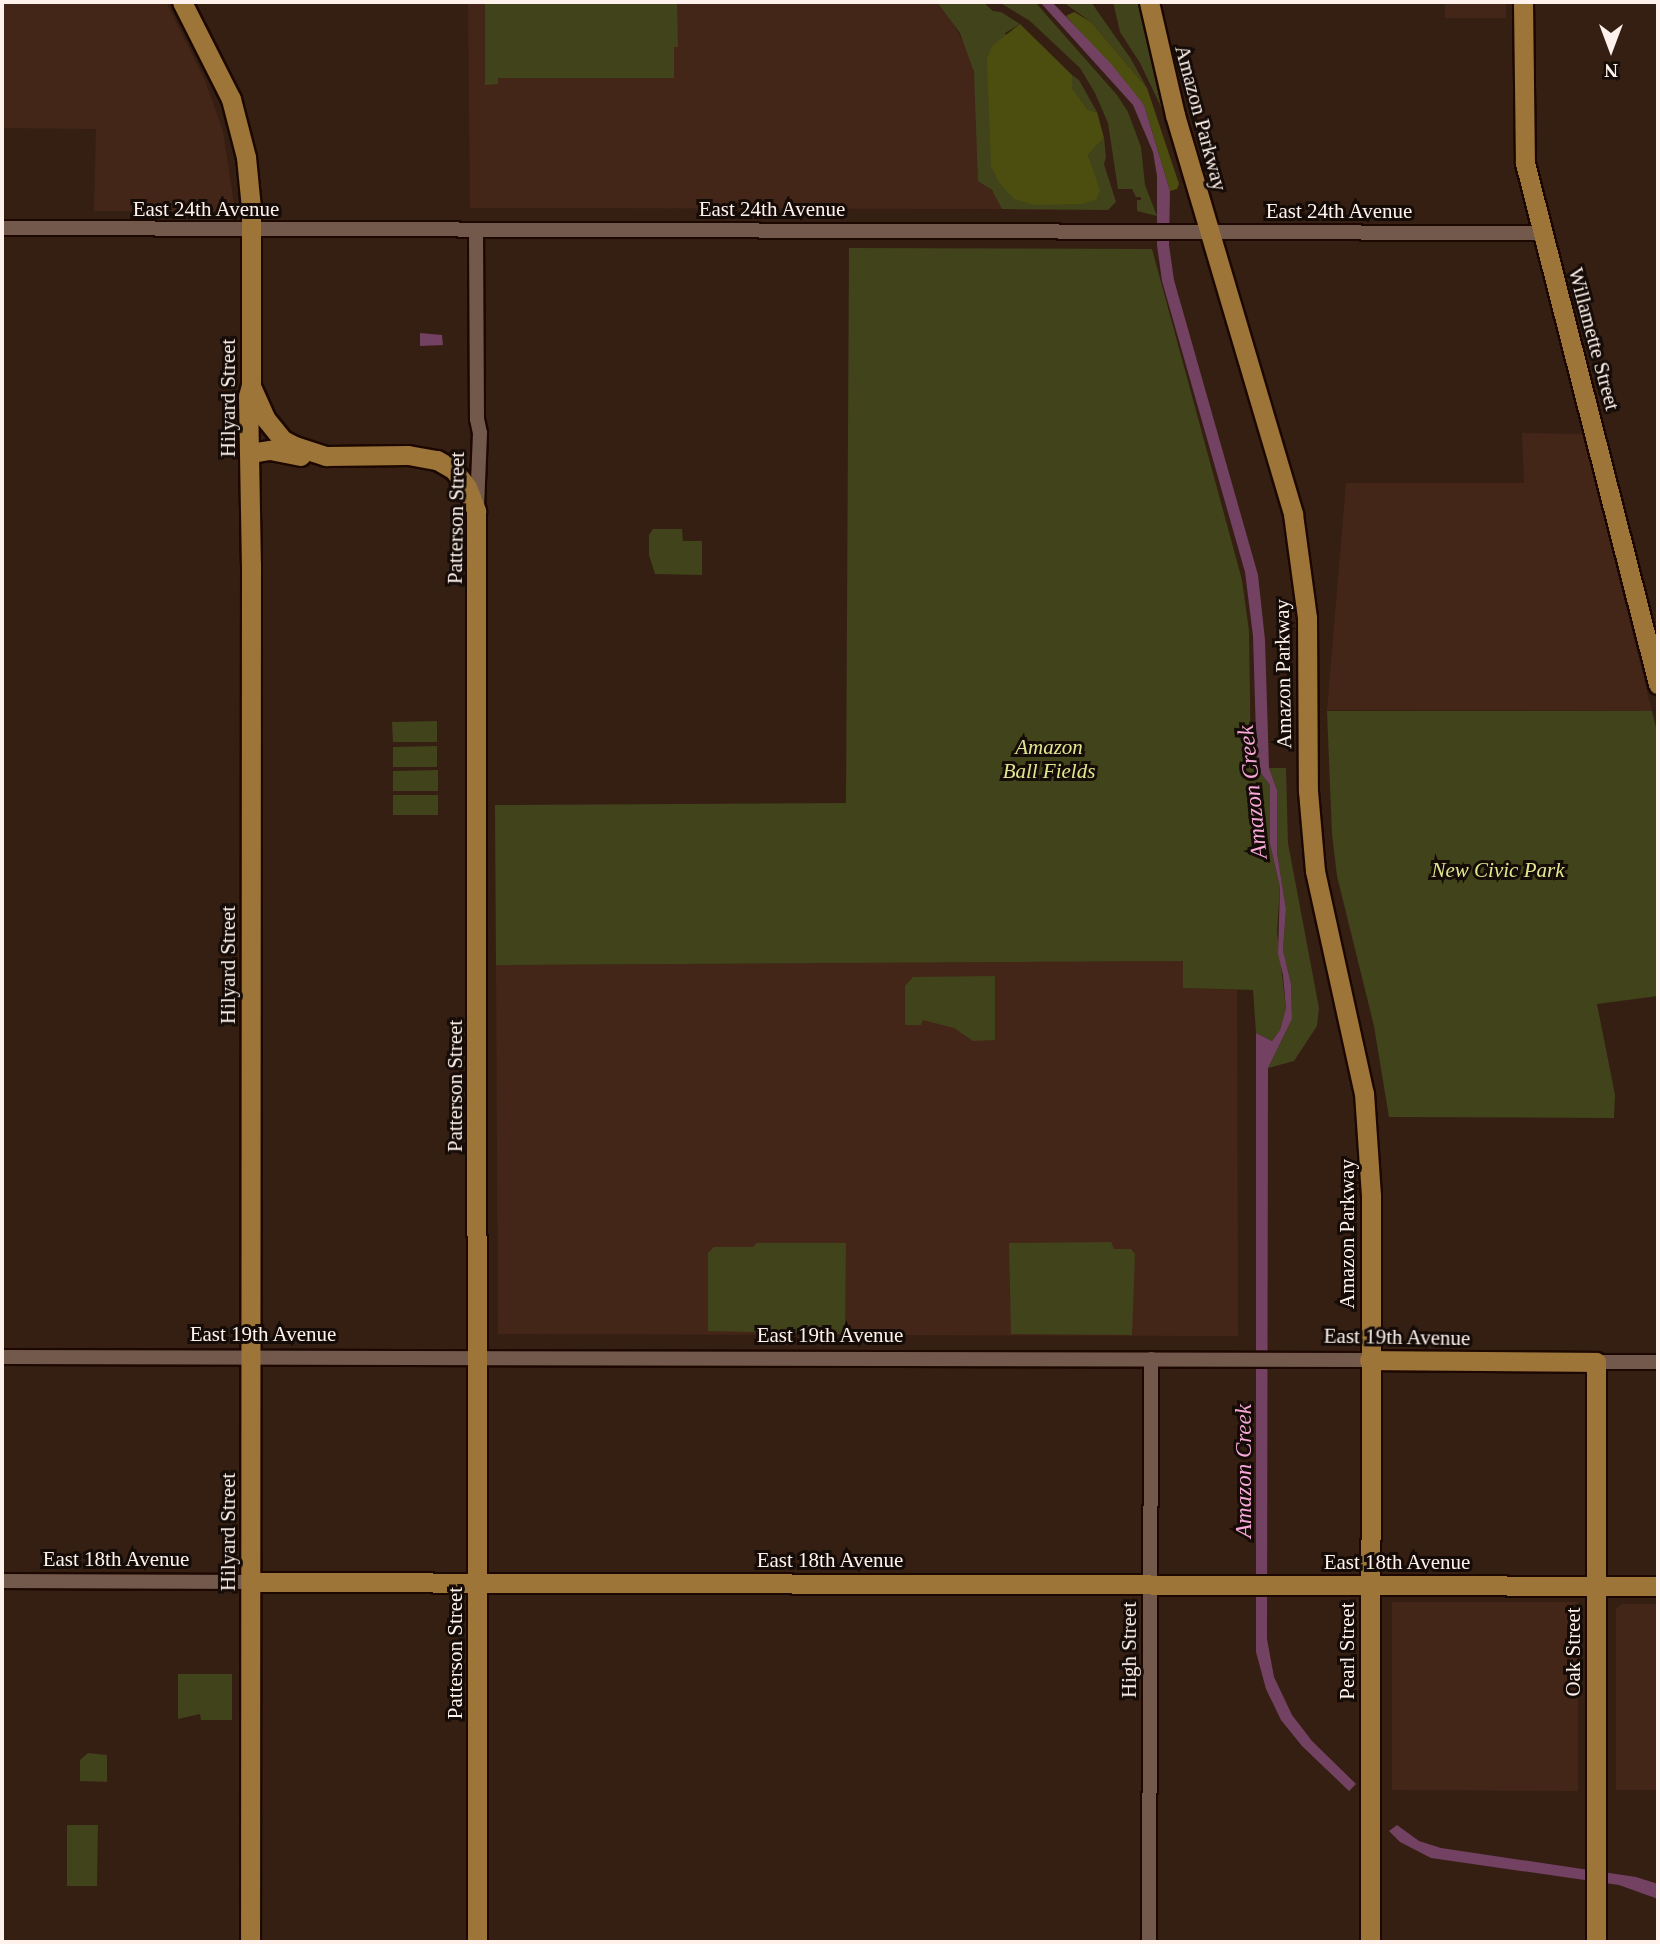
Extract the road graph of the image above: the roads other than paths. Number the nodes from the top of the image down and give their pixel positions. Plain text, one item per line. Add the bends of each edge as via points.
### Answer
1 (182, 2) edge
2 (1149, 2) edge
3 (1523, 2) edge
4 (2, 228) edge
5 (251, 230) junction
6 (476, 230) junction
7 (1210, 232) junction
8 (1543, 233) junction
9 (251, 385) junction
10 (250, 453) junction
11 (326, 456) junction
12 (476, 511) junction
13 (1658, 684) edge
14 (477, 1356) junction
15 (2, 1357) edge
16 (251, 1357) junction
17 (1151, 1359) junction
18 (1369, 1360) junction
19 (1596, 1362) junction
20 (1658, 1362) edge
21 (2, 1581) edge
22 (478, 1581) junction
23 (251, 1582) junction
24 (1151, 1584) junction
25 (1369, 1584) junction
26 (1596, 1586) junction
27 (1658, 1586) edge
28 (250, 1942) edge
29 (477, 1942) edge
30 (1149, 1942) edge
31 (1370, 1942) edge
32 (1596, 1942) edge

1 - 5 main road, Hilyard Street via 231,99 246,157
2 - 7 main road, Amazon Parkway via 1164,77
3 - 8 main road, Willamette Street via 1524,152
4 - 5 street, East 24th Avenue
5 - 6 street, East 24th Avenue
5 - 9 main road, Hilyard Street
6 - 7 street, East 24th Avenue
6 - 12 street, Patterson Street via 480,444
7 - 8 street, East 24th Avenue
7 - 18 main road, Amazon Parkway via 1281,468 1301,561 1307,618 1308,791 1314,870 1357,1054 1369,1149
8 - 13 main road, Willamette Street
9 - 10 main road, Hilyard Street
9 - 11 main road via 265,418 283,440
10 - 11 main road via 270,450
10 - 16 main road, Hilyard Street
11 - 12 main road via 408,455 437,460 454,470 467,487
12 - 14 main road, Patterson Street
14 - 16 street, East 19th Avenue
14 - 17 street, East 19th Avenue
14 - 22 main road, Patterson Street
15 - 16 street, East 19th Avenue
16 - 23 main road, Hilyard Street
17 - 18 street, East 19th Avenue
17 - 24 street, High Street
18 - 19 main road, East 19th Avenue
18 - 25 main road, Pearl Street
19 - 20 street, East 19th Avenue
19 - 26 main road, Oak Street
21 - 23 street, East 18th Avenue
22 - 23 main road, East 18th Avenue
22 - 24 main road, East 18th Avenue
22 - 29 main road, Patterson Street
23 - 28 main road, Hilyard Street
24 - 25 main road, East 18th Avenue
24 - 30 street, High Street
25 - 26 main road, East 18th Avenue
25 - 31 main road, Pearl Street
26 - 27 main road, East 18th Avenue
26 - 32 main road, Oak Street

